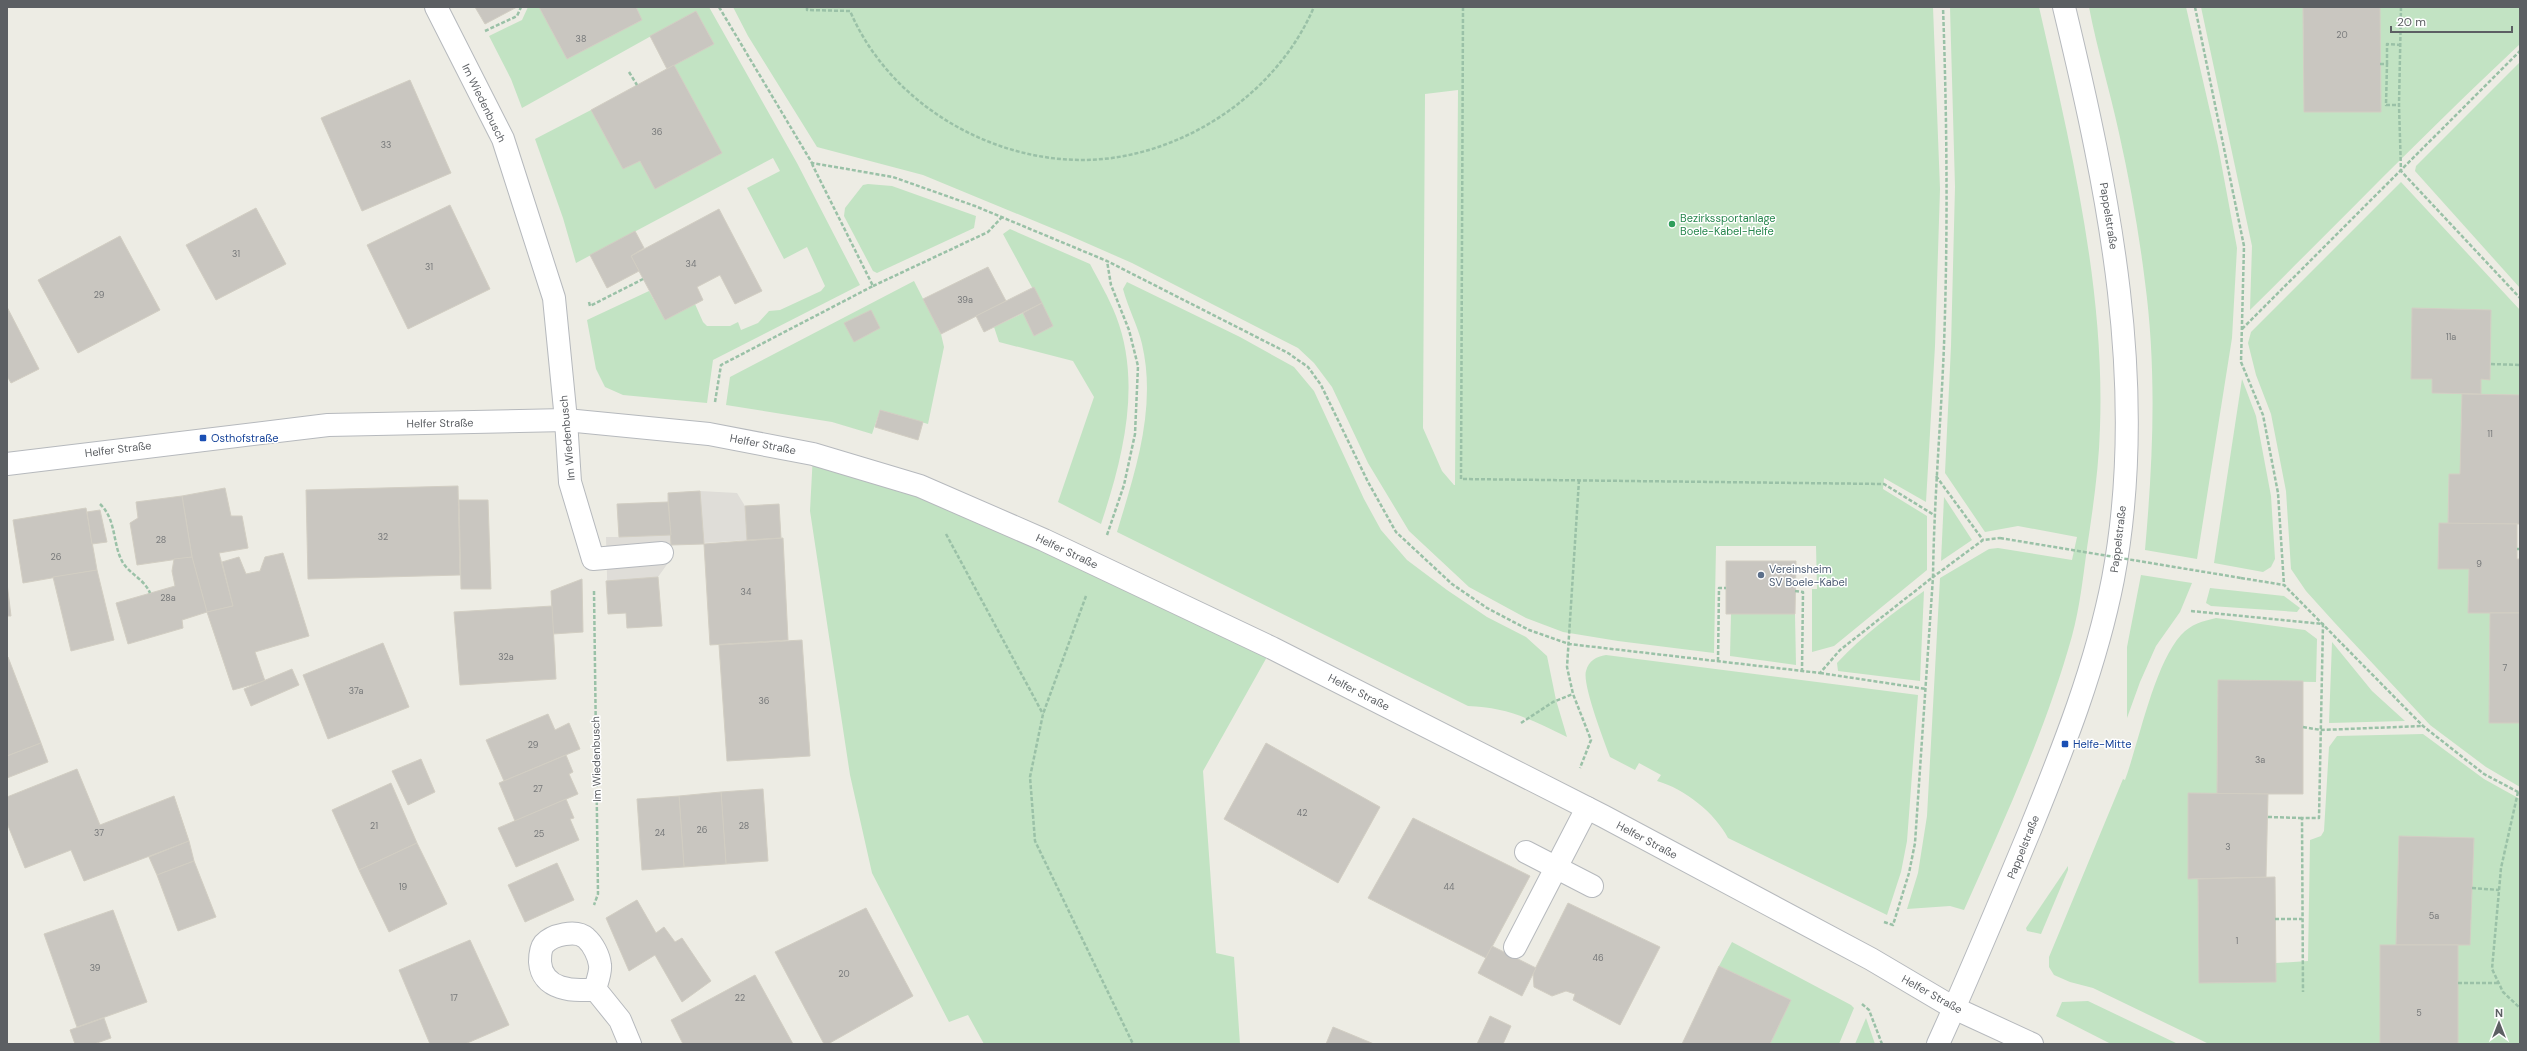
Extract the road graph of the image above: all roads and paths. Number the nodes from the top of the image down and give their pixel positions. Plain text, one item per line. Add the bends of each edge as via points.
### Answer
1 (436, 7) edge
2 (521, 7) edge
3 (719, 7) edge
4 (807, 7) edge
5 (1314, 7) edge
6 (1463, 7) edge
7 (1943, 7) edge
8 (2064, 7) edge
9 (2195, 7) edge
10 (2401, 7) edge
11 (455, 45) junction
12 (2402, 45) junction
13 (2520, 51) edge
14 (2380, 64) dead end
15 (2387, 64) junction
16 (629, 72) dead end
17 (637, 85) dead end
18 (2399, 106) junction
19 (812, 163) junction
20 (2401, 171) junction
21 (1002, 217) junction
22 (1107, 261) junction
23 (643, 279) dead end
24 (873, 286) junction
25 (2520, 298) edge
26 (588, 299) dead end
27 (2242, 330) junction
28 (2491, 364) dead end
29 (2520, 365) edge
30 (566, 420) junction
31 (709, 434) junction
32 (7, 464) edge
33 (1936, 475) junction
34 (1579, 480) junction
35 (920, 486) junction
36 (100, 504) dead end
37 (1934, 515) junction
38 (1983, 540) junction
39 (662, 553) dead end
40 (593, 559) junction
41 (1095, 563) junction
42 (1933, 577) junction
43 (2284, 585) junction
44 (1726, 588) dead end
45 (1795, 592) dead end
46 (150, 593) dead end
47 (2191, 611) dead end
48 (2323, 624) junction
49 (1569, 644) junction
50 (1718, 661) junction
51 (1802, 671) junction
52 (1820, 673) junction
53 (1926, 690) junction
54 (1573, 694) junction
55 (1043, 714) junction
56 (1521, 723) dead end
57 (2423, 726) junction
58 (2303, 727) dead end
59 (2321, 730) junction
60 (2519, 792) edge
61 (1577, 803) junction
62 (2268, 817) dead end
63 (2302, 818) junction
64 (1526, 852) dead end
65 (1556, 867) junction
66 (1592, 886) dead end
67 (2472, 888) dead end
68 (2499, 890) junction
69 (2275, 919) dead end
70 (2302, 919) junction
71 (1884, 922) dead end
72 (585, 936) junction
73 (1515, 947) dead end
74 (2458, 983) dead end
75 (2499, 984) junction
76 (595, 989) junction
77 (2302, 992) dead end
78 (1862, 1004) dead end
79 (1954, 1008) junction
80 (2520, 1008) edge
81 (630, 1044) edge
82 (1133, 1044) edge
83 (1882, 1044) edge
84 (1938, 1044) edge
85 (2032, 1044) edge

1 - 11 street, Im Wiedenbusch
2 - 11 path via 517,16
3 - 19 path
4 - 5 path via 807,10 850,11 871,51 888,72 938,117 982,139 1029,154 1072,159 1112,158 1136,152 1187,135 1214,122 1254,91 1277,66
6 - 34 path via 1460,479
7 - 33 path via 1947,186 1944,346
8 - 79 street, Pappelstraße via 2099,158 2115,257 2126,374 2126,462 2120,520 2113,577 2105,614 2065,744
9 - 27 path via 2244,246
10 - 12 path
11 - 30 street, Im Wiedenbusch via 503,139 554,298
12 - 15 path via 2387,44
12 - 18 path
13 - 20 path
14 - 15 path
15 - 18 path via 2386,106
16 - 17 path
18 - 20 path
19 - 21 path via 893,177
19 - 24 path
20 - 25 path
20 - 27 path
21 - 22 path
21 - 24 path via 988,232
22 - 41 path via 1111,285 1129,330 1138,366 1135,434 1124,485
22 - 49 path via 1288,353 1308,367 1321,385 1368,482 1396,532 1452,584 1487,608 1529,630
23 - 26 path via 590,306
24 - 31 path via 721,365
27 - 43 path via 2241,362 2264,415 2278,494
28 - 29 path
30 - 31 street, Helfer Straße
30 - 32 street, Helfer Straße via 328,425
30 - 40 street, Im Wiedenbusch via 570,482
31 - 35 street, Helfer Straße via 813,454
33 - 37 path
33 - 38 path
34 - 37 path via 1884,484
34 - 49 path
35 - 41 street, Helfer Straße
35 - 55 path
36 - 46 path via 108,511 118,552 124,565 146,584
37 - 42 path
38 - 42 path
38 - 43 path, bridge via 2000,538
39 - 40 street
40 - 72 path, Im Wiedenbusch via 598,894
41 - 55 path via 1083,608
41 - 61 street, Helfer Straße via 1272,648
42 - 52 path via 1840,650
42 - 53 path
43 - 48 path
44 - 50 path via 1719,588
45 - 51 path via 1803,592
47 - 48 path
48 - 57 path
48 - 59 path
49 - 50 path
49 - 54 path via 1567,667
50 - 51 path
51 - 52 path
52 - 53 path
53 - 71 path via 1915,842 1910,873 1893,925
54 - 56 path via 1553,702
54 - 61 path via 1591,740
55 - 82 path via 1030,777 1035,841
57 - 59 path
57 - 60 path via 2484,774
58 - 59 path
59 - 63 path via 2319,818
60 - 68 path via 2501,868
61 - 65 street
61 - 79 street, Helfer Straße via 1871,959
62 - 63 path
63 - 70 path
64 - 65 street
65 - 66 street
65 - 73 street
67 - 68 path
68 - 75 path via 2492,969
69 - 70 path
70 - 77 path
72 - 76 street via 594,947 600,965
72 - 76 street via 570,933 556,936 543,945 540,966 546,980 561,988 579,992
74 - 75 path
75 - 80 path via 2503,992
76 - 81 street via 620,1020
78 - 83 path via 1869,1010
79 - 84 street, Pappelstraße
79 - 85 street, Helfer Straße

